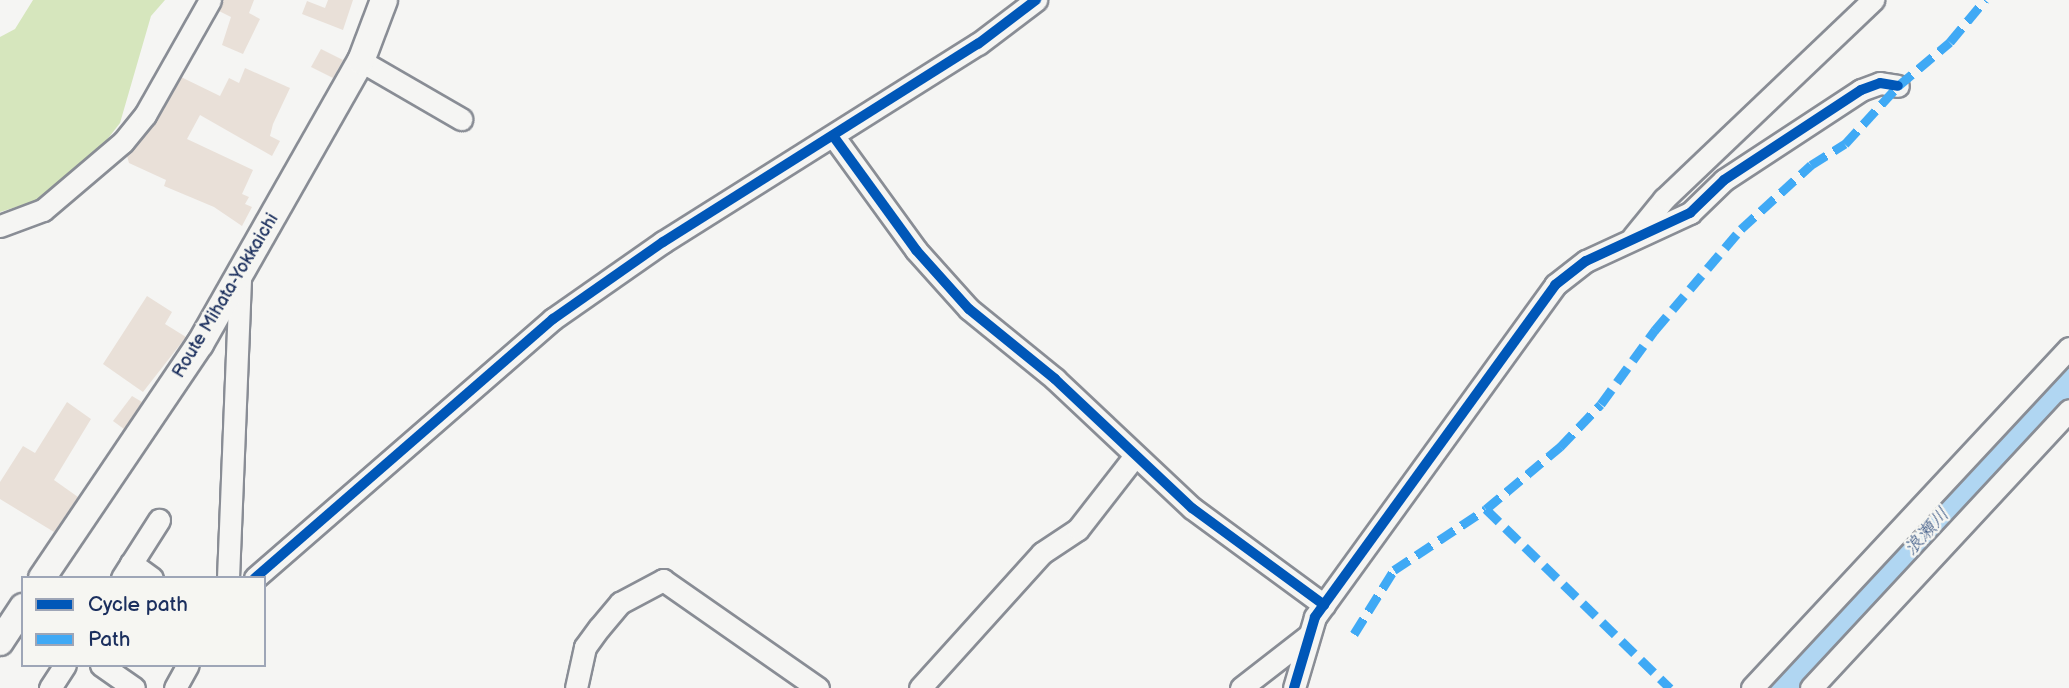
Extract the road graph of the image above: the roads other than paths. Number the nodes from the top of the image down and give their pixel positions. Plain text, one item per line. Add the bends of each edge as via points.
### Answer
1 (210, 0) edge
2 (384, 0) edge
3 (1036, 0) edge
4 (1873, 0) edge
5 (361, 61) junction
6 (1898, 86) dead end
7 (461, 119) dead end
8 (834, 137) junction
9 (0, 226) edge
10 (1631, 239) junction
11 (240, 275) junction
12 (2069, 348) edge
13 (2069, 411) edge
14 (1134, 457) junction
15 (159, 520) dead end
16 (127, 570) edge
17 (43, 576) edge
18 (146, 576) edge
19 (229, 576) edge
20 (257, 576) edge
21 (1324, 605) junction
22 (21, 610) edge
23 (1308, 636) junction
24 (0, 642) edge
25 (64, 667) edge
26 (104, 667) edge
27 (187, 667) edge
28 (50, 688) edge
29 (134, 688) edge
30 (175, 688) edge
31 (576, 688) edge
32 (818, 688) edge
33 (920, 688) edge
34 (1241, 688) edge
35 (1294, 688) edge
36 (1752, 688) edge
37 (1811, 688) edge

1 - 9 street via 145,115 122,142 43,211
2 - 5 main road, Route Mihata-Yokkaichi
3 - 8 street via 978,44
4 - 10 street via 1664,199
5 - 7 street
5 - 11 main road, Route Mihata-Yokkaichi
6 - 10 street via 1880,83 1861,90 1724,180 1690,213
8 - 14 street via 942,281 1079,401
8 - 20 street via 663,242 553,319
10 - 21 street via 1570,270 1555,285
11 - 17 main road, Route Mihata-Yokkaichi via 200,344
11 - 19 street
12 - 36 street
13 - 37 street
14 - 21 street via 1192,508
14 - 33 street via 1078,528 1042,553
15 - 16 street
16 - 18 street
21 - 23 street
22 - 24 main road
23 - 34 street
23 - 35 street
25 - 28 street
26 - 29 street
27 - 30 street
31 - 32 street via 584,647 599,628 620,603 663,580

